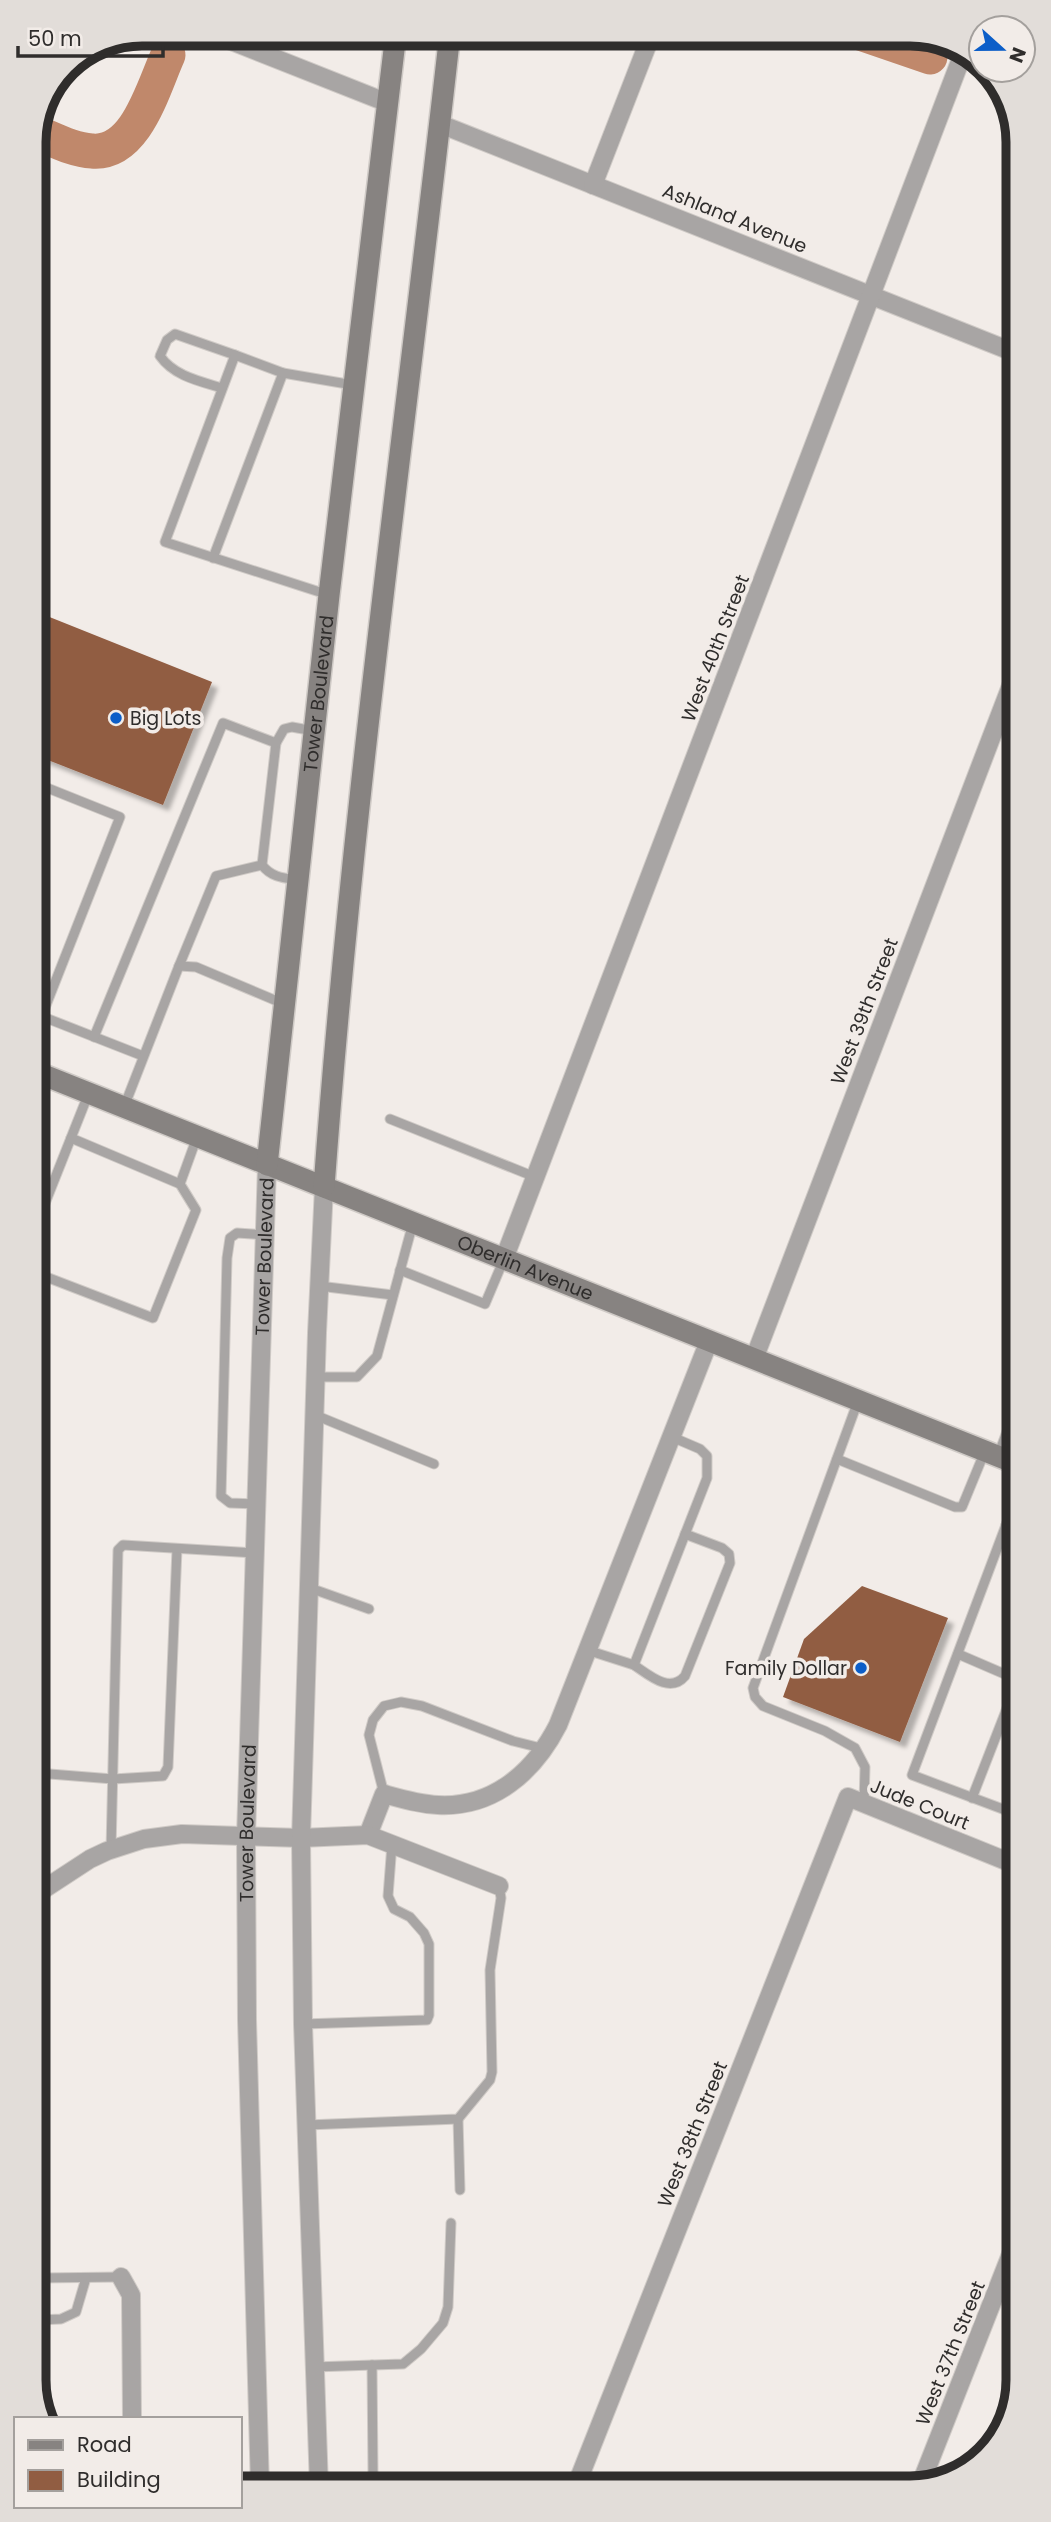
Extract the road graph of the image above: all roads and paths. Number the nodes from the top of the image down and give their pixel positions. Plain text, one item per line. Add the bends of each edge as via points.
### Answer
1 (244, 46) edge
2 (395, 46) edge
3 (449, 46) edge
4 (647, 46) edge
5 (961, 60) edge
6 (388, 103) junction
7 (440, 124) junction
8 (593, 185) junction
9 (872, 296) junction
10 (1006, 349) edge
11 (235, 355) junction
12 (283, 373) junction
13 (353, 384) junction
14 (222, 388) junction
15 (213, 558) junction
16 (329, 595) junction
17 (1006, 699) edge
18 (314, 731) junction
19 (276, 743) junction
20 (46, 787) edge
21 (262, 865) junction
22 (297, 880) junction
23 (179, 967) junction
24 (284, 1004) junction
25 (46, 1006) edge
26 (46, 1017) edge
27 (94, 1037) junction
28 (143, 1056) junction
29 (46, 1076) edge
30 (88, 1093) junction
31 (124, 1107) junction
32 (390, 1119) dead end
33 (197, 1137) junction
34 (71, 1138) junction
35 (267, 1165) junction
36 (535, 1177) junction
37 (180, 1184) junction
38 (324, 1187) junction
39 (46, 1202) edge
40 (413, 1223) junction
41 (265, 1234) junction
42 (504, 1259) junction
43 (400, 1270) junction
44 (45, 1277) edge
45 (319, 1286) junction
46 (393, 1295) junction
47 (709, 1341) junction
48 (754, 1359) junction
49 (316, 1377) junction
50 (858, 1401) junction
51 (315, 1415) junction
52 (672, 1437) junction
53 (1001, 1458) edge
54 (837, 1460) junction
55 (434, 1464) dead end
56 (256, 1504) junction
57 (685, 1534) junction
58 (1006, 1539) edge
59 (177, 1549) junction
60 (255, 1553) junction
61 (310, 1588) junction
62 (369, 1609) dead end
63 (587, 1650) junction
64 (958, 1654) junction
65 (634, 1665) junction
66 (1006, 1675) edge
67 (1006, 1711) edge
68 (545, 1749) junction
69 (45, 1774) edge
70 (113, 1779) junction
71 (384, 1794) junction
72 (972, 1798) junction
73 (856, 1800) junction
74 (1006, 1810) edge
75 (368, 1835) junction
76 (246, 1836) junction
77 (301, 1838) junction
78 (392, 1844) junction
79 (111, 1850) junction
80 (1006, 1861) edge
81 (499, 1886) joint
82 (45, 1888) edge
83 (303, 2024) junction
84 (458, 2119) junction
85 (307, 2125) junction
86 (460, 2190) dead end
87 (451, 2223) dead end
88 (1006, 2267) edge
89 (121, 2277) joint
90 (45, 2278) edge
91 (86, 2278) junction
92 (45, 2320) edge
93 (372, 2365) junction
94 (314, 2367) junction
95 (132, 2417) edge
96 (373, 2474) dead end
97 (924, 2475) edge
98 (260, 2476) edge
99 (319, 2476) edge
100 (580, 2476) edge

1 - 6 street
2 - 6 street, Tower Boulevard
3 - 7 street
4 - 8 street
5 - 9 street, West 40th Street
6 - 13 street, Tower Boulevard
7 - 8 street, Ashland Avenue
7 - 38 street via 353,864
8 - 9 street, Ashland Avenue
9 - 10 street, Ashland Avenue
9 - 36 street, West 40th Street
11 - 12 lane
11 - 14 lane
11 - 14 lane via 175,334 160,356 182,375
12 - 13 lane
12 - 15 lane
13 - 16 street, Tower Boulevard
14 - 15 lane via 165,542
15 - 16 lane
16 - 18 street, Tower Boulevard
17 - 48 street, West 39th Street
18 - 19 lane via 284,729
18 - 22 street, Tower Boulevard
19 - 21 lane
19 - 27 lane via 223,723
20 - 25 lane via 120,817
21 - 22 lane via 278,877
21 - 23 lane via 216,876
22 - 24 street, Tower Boulevard
23 - 24 lane via 196,967
23 - 28 lane
24 - 35 street, Tower Boulevard
26 - 27 lane
27 - 28 lane
28 - 31 lane
29 - 30 street, Oberlin Avenue
30 - 31 street, Oberlin Avenue
30 - 34 lane
31 - 33 street, Oberlin Avenue
32 - 36 lane
33 - 35 street, Oberlin Avenue
33 - 37 lane
34 - 37 lane
34 - 39 lane
35 - 38 street, Oberlin Avenue
35 - 41 street, Tower Boulevard
36 - 42 street, West 40th Street
37 - 44 lane via 196,1210 153,1318
38 - 40 street, Oberlin Avenue
38 - 45 street
40 - 42 street, Oberlin Avenue
40 - 43 lane
41 - 56 street, Tower Boulevard
41 - 56 lane via 237,1233 230,1238 228,1258 221,1496 230,1503
42 - 43 lane via 485,1304
42 - 47 street, Oberlin Avenue
43 - 46 lane
45 - 46 lane
45 - 49 street
46 - 49 lane via 377,1356 357,1377
47 - 48 street, Oberlin Avenue
47 - 52 street
48 - 50 street, Oberlin Avenue
49 - 51 street
50 - 53 street, Oberlin Avenue
50 - 54 lane
51 - 55 lane
51 - 61 street
52 - 57 lane via 700,1449 709,1463
52 - 63 street
53 - 54 lane via 962,1507
54 - 73 lane via 753,1688 754,1698 763,1706 855,1748 865,1768
56 - 60 street, Tower Boulevard
57 - 65 lane
57 - 65 lane via 722,1548 730,1563 679,1683 662,1682
58 - 64 lane
59 - 60 lane
59 - 70 lane via 168,1767 163,1776
59 - 70 lane via 123,1545 118,1550
60 - 76 street, Tower Boulevard
61 - 62 lane
61 - 77 street
63 - 65 lane
63 - 68 street
64 - 66 lane
64 - 72 lane via 912,1775
67 - 72 lane
68 - 71 street via 528,1769 489,1796 439,1805
68 - 71 lane via 422,1706 401,1702 384,1706 369,1735
69 - 70 lane
70 - 79 lane
71 - 75 street
72 - 74 lane
73 - 80 street, Jude Court
73 - 100 street, West 38th Street
75 - 77 street
75 - 78 street
76 - 77 street
76 - 79 street via 163,1836
76 - 98 street, Tower Boulevard
77 - 83 street
78 - 81 street
78 - 83 lane via 388,1896 394,1909 410,1917 429,1944 427,2020
79 - 82 street
81 - 84 lane via 490,1970 492,2072
83 - 85 street
84 - 85 lane
84 - 86 lane
85 - 94 street
87 - 93 lane via 449,2307 443,2323 403,2364
88 - 97 street, West 37th Street
89 - 91 lane
89 - 95 street via 131,2295
90 - 91 lane
91 - 92 lane via 76,2312
93 - 94 lane
93 - 96 lane
94 - 99 street

